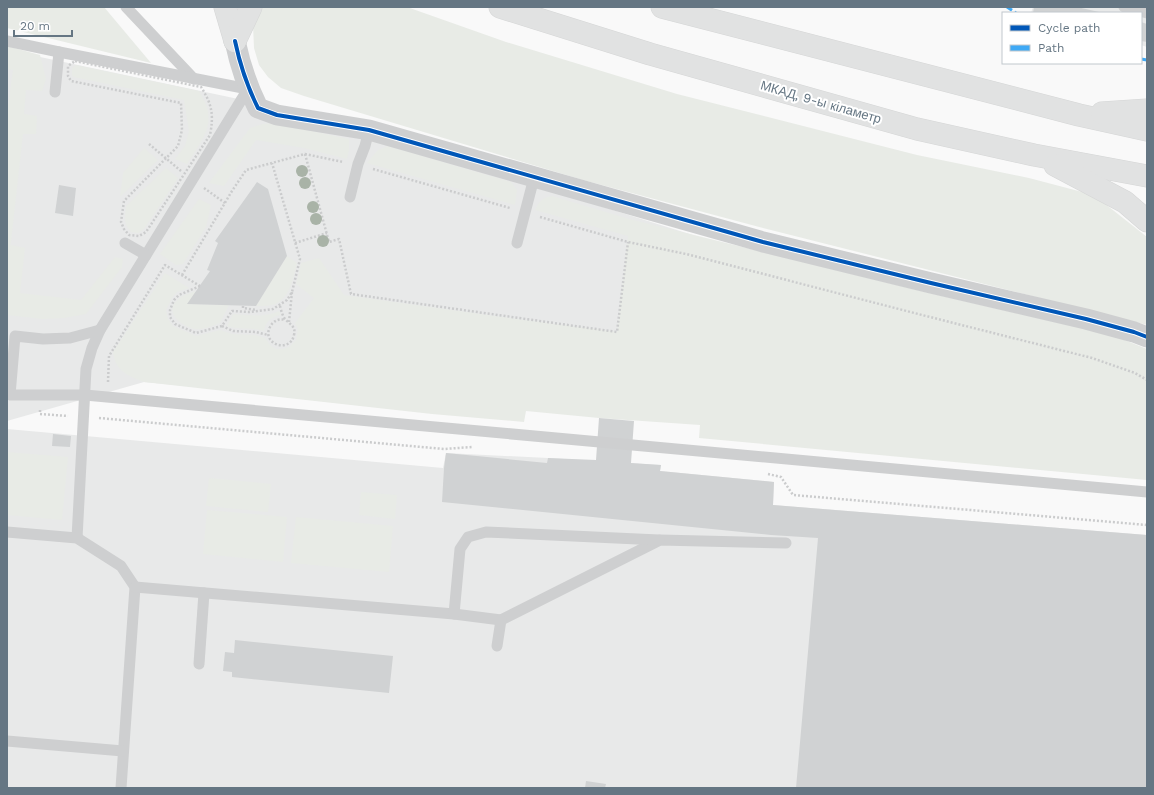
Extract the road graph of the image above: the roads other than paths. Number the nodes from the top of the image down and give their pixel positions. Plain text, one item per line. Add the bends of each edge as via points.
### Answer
1 (126, 7) edge
2 (225, 7) edge
3 (251, 7) edge
4 (500, 7) edge
5 (662, 7) edge
6 (1124, 7) edge
7 (1147, 12) edge
8 (7, 41) edge
9 (235, 41) junction
10 (59, 52) junction
11 (194, 79) junction
12 (248, 89) junction
13 (55, 92) dead end
14 (1147, 110) edge
15 (1079, 115) junction
16 (369, 130) junction
17 (1147, 130) edge
18 (1034, 155) junction
19 (1147, 176) edge
20 (534, 178) junction
21 (350, 197) dead end
22 (1147, 221) edge
23 (517, 243) dead end
24 (124, 244) dead end
25 (146, 255) junction
26 (100, 330) junction
27 (1147, 337) edge
28 (9, 395) edge
29 (85, 395) junction
30 (1147, 492) edge
31 (7, 532) edge
32 (76, 538) junction
33 (660, 540) junction
34 (786, 543) dead end
35 (135, 587) junction
36 (204, 593) junction
37 (454, 614) junction
38 (500, 620) junction
39 (498, 646) dead end
40 (199, 664) dead end
41 (7, 741) edge
42 (123, 751) junction
43 (121, 788) edge

1 - 11 lane
2 - 9 highway
3 - 9 highway
4 - 18 highway, МКАД, 9-ы кіламетр via 650,54 902,125
5 - 15 highway
6 - 7 lane
8 - 10 lane
9 - 12 street
10 - 11 lane
10 - 13 lane
11 - 12 lane
12 - 16 street via 258,108 278,115
12 - 25 lane
14 - 15 highway
15 - 17 highway
16 - 20 street
16 - 21 lane
18 - 19 highway, МКАД, 9-ы кіламетр
18 - 22 highway via 1125,202
20 - 23 lane
20 - 27 street via 762,242 1086,319
24 - 25 lane
25 - 26 lane
26 - 28 lane via 70,338 14,336
26 - 29 lane via 86,370
28 - 29 lane
29 - 30 lane
29 - 32 lane
31 - 32 lane
32 - 35 lane via 121,566
33 - 34 lane
33 - 37 lane via 486,532 468,537 460,550
33 - 38 lane
35 - 36 lane
35 - 42 lane
36 - 37 lane
36 - 40 lane
37 - 38 lane
38 - 39 lane
41 - 42 lane
42 - 43 lane

